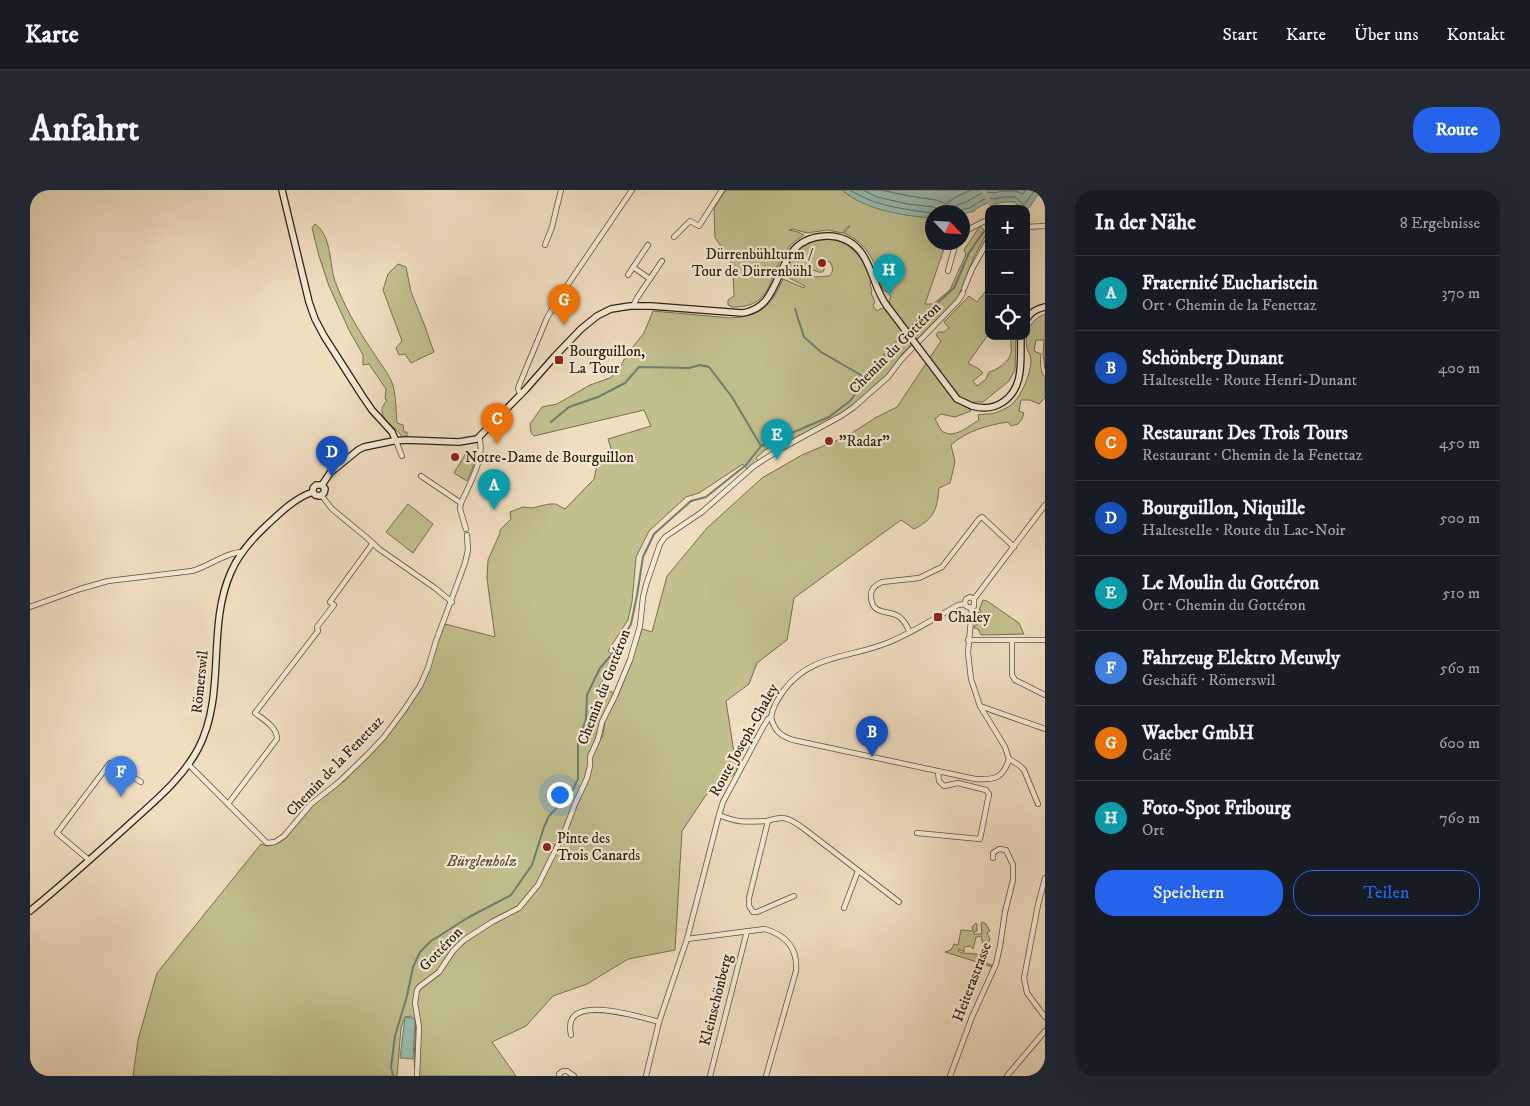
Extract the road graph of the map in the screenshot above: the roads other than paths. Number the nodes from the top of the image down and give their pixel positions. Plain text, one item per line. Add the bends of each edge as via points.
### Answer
1 (282, 190) edge
2 (561, 190) edge
3 (632, 190) edge
4 (722, 190) edge
5 (985, 221) edge
6 (1045, 226) edge
7 (1030, 227) edge
8 (970, 228) edge
9 (674, 237) dead end
10 (545, 245) dead end
11 (648, 245) dead end
12 (985, 246) edge
13 (954, 250) edge
14 (662, 261) dead end
15 (633, 267) junction
16 (948, 271) dead end
17 (628, 275) dead end
18 (650, 279) junction
19 (633, 306) junction
20 (1045, 307) edge
21 (1030, 313) edge
22 (1022, 340) edge
23 (521, 395) junction
24 (479, 437) junction
25 (396, 440) junction
26 (402, 456) dead end
27 (421, 476) dead end
28 (322, 485) junction
29 (313, 492) junction
30 (322, 496) junction
31 (461, 503) junction
32 (1045, 505) edge
33 (373, 543) junction
34 (1014, 547) junction
35 (242, 552) junction
36 (974, 600) junction
37 (452, 602) junction
38 (965, 604) junction
39 (30, 607) edge
40 (972, 608) junction
41 (910, 632) junction
42 (968, 640) junction
43 (1012, 640) junction
44 (1045, 640) edge
45 (1045, 695) edge
46 (980, 706) junction
47 (771, 717) junction
48 (1045, 730) edge
49 (1009, 759) junction
50 (188, 764) junction
51 (938, 771) junction
52 (141, 782) dead end
53 (228, 804) junction
54 (1038, 804) dead end
55 (719, 815) junction
56 (768, 821) junction
57 (917, 833) dead end
58 (560, 843) joint
59 (993, 858) dead end
60 (90, 860) junction
61 (858, 870) junction
62 (1045, 878) edge
63 (794, 896) dead end
64 (899, 902) dead end
65 (844, 908) dead end
66 (30, 911) edge
67 (747, 931) junction
68 (687, 939) junction
69 (1045, 1018) edge
70 (659, 1022) junction
71 (1045, 1030) edge
72 (571, 1035) dead end
73 (417, 1076) edge
74 (559, 1076) edge
75 (574, 1076) edge
76 (646, 1076) edge
77 (710, 1076) edge
78 (766, 1076) edge
79 (950, 1076) edge
80 (1007, 1076) edge

1 - 25 main road via 315,319 368,404
2 - 10 street
3 - 23 street via 547,318 520,383
4 - 9 street via 699,226 690,221
5 - 8 street
6 - 7 street
11 - 15 street
12 - 58 street, Chemin du Gottéron via 958,301 888,377 841,416 754,466 660,544 643,597 635,646 602,722 590,757 587,778
13 - 16 street
14 - 18 street
15 - 17 street
15 - 18 street
18 - 19 street
19 - 22 main road, bridge via 714,312 750,311 768,299 786,259 797,246 818,236 831,236 850,242 860,251 879,294 958,399 982,408 997,406 1012,394 1020,371
19 - 23 main road via 611,309 590,321
20 - 21 main road
23 - 24 main road
24 - 25 main road via 459,442
24 - 31 street via 478,462
25 - 26 street
25 - 28 main road via 358,450 330,473
27 - 31 street
28 - 29 main road via 314,486
28 - 30 main road via 325,489
29 - 30 main road
29 - 35 main road, Römerswil via 297,499 278,515
30 - 33 street via 332,509
31 - 37 street, Chemin de la Fenettaz via 468,550
32 - 34 street, Route Joseph-Chaley
33 - 37 street
33 - 53 street via 330,602 334,605 317,627 318,631 255,713 277,732 277,739
34 - 36 street, Route Joseph-Chaley
34 - 41 street via 982,517 942,567 919,578 877,584 871,593 872,605 899,616
35 - 39 street via 192,571 125,578 80,589
35 - 50 main road, Römerswil via 231,571 220,608 210,719
36 - 38 street, Route Joseph-Chaley via 968,598
36 - 40 street, Route Joseph-Chaley
37 - 53 street, Chemin de la Fenettaz via 420,686 404,710 367,755 311,804 284,836 267,843
38 - 40 street
38 - 41 street, Route Joseph-Chaley
40 - 42 street, Route Joseph-Chaley
41 - 47 street, Route Joseph-Chaley via 884,644 808,667 791,681 772,708
42 - 43 street
42 - 46 street, Route Joseph-Chaley via 970,672
43 - 44 street
43 - 45 street via 1012,675 1015,680
46 - 48 street
46 - 49 street, Route Joseph-Chaley via 1003,742
47 - 51 street via 778,733 787,738
47 - 55 street, Route Joseph-Chaley via 744,762
49 - 51 street via 1000,775 988,780
49 - 54 street via 1024,770
50 - 53 street, Chemin de la Fenettaz
50 - 60 main road, Römerswil via 165,791
51 - 57 street via 939,781 944,786 958,783 986,790 989,794 980,839
52 - 60 street via 110,763 57,834
55 - 56 street via 733,821
55 - 68 street, Route Joseph-Chaley
56 - 61 street via 789,819
56 - 63 street via 749,906 757,912
58 - 73 street, Gottéron via 538,885 525,902 464,940 439,972 417,990
59 - 79 street, Heiterastrasse via 993,853 999,849 1006,850 1013,865 1000,946 996,964
60 - 66 main road, Römerswil
61 - 64 street
61 - 65 street
62 - 69 street via 1024,978 1027,993
67 - 68 street, Kleinschönberg
67 - 77 street, Kleinschönberg
67 - 78 street, Kleinschönberg via 765,928 776,932 785,938 795,956 793,983
68 - 70 street
70 - 72 street via 618,1011 593,1010 573,1017
70 - 76 street
71 - 80 street
74 - 75 street via 567,1071

